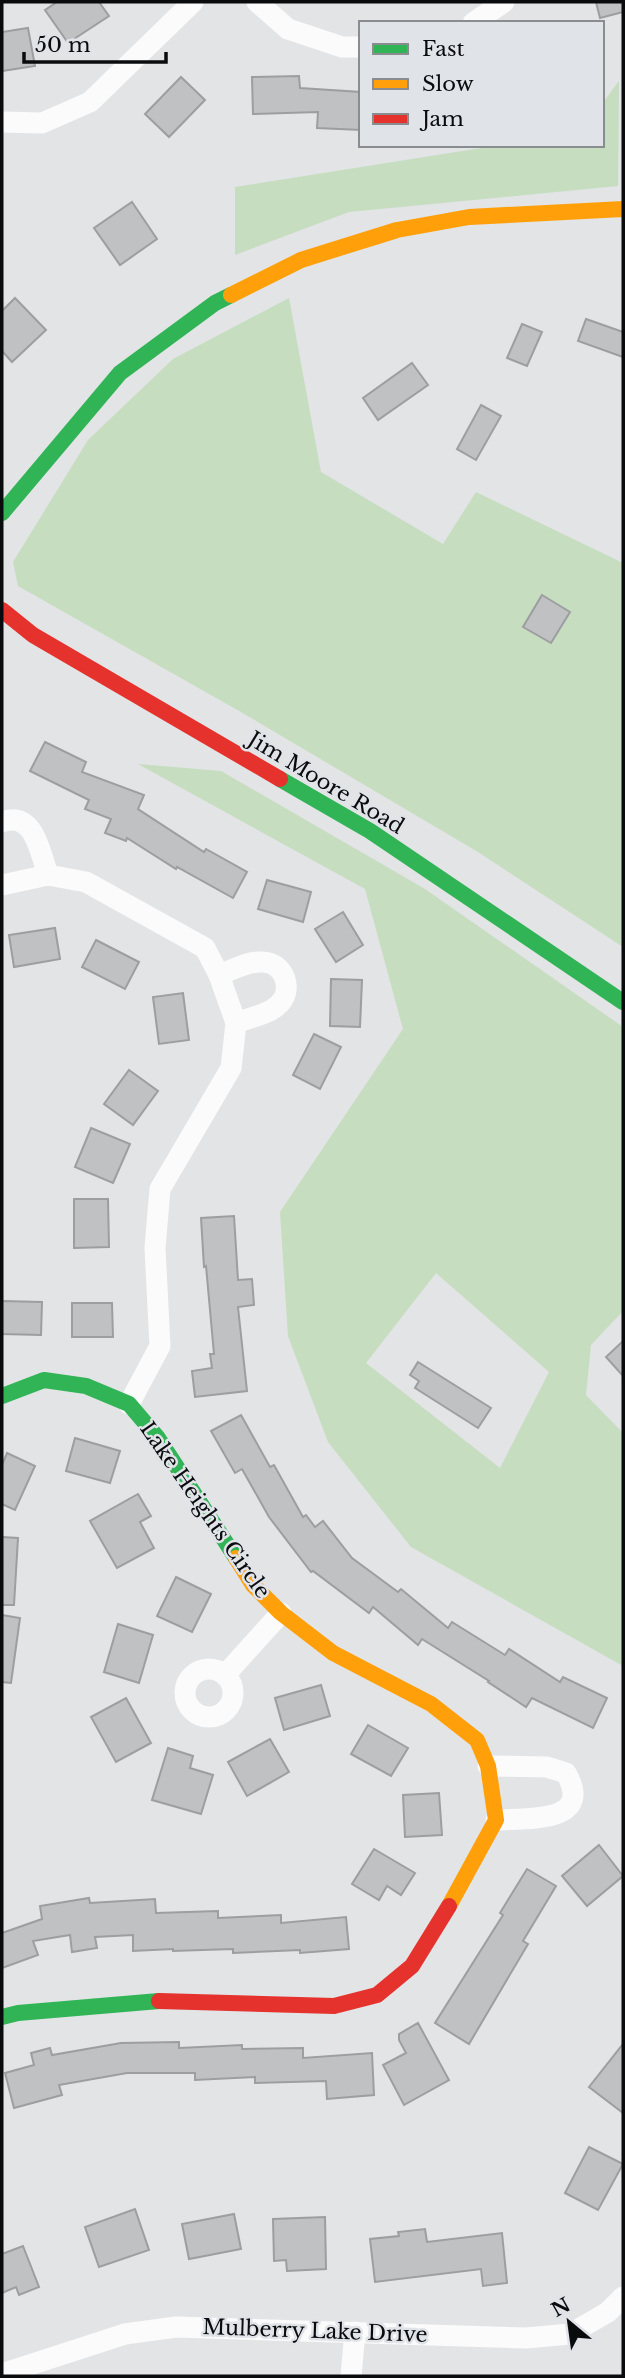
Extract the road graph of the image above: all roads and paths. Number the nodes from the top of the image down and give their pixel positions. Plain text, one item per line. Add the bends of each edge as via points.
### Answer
1 (193, 2) edge
2 (257, 2) edge
3 (504, 2) edge
4 (476, 21) edge
5 (359, 47) edge
6 (2, 122) edge
7 (623, 209) edge
8 (2, 513) edge
9 (2, 610) edge
10 (2, 822) edge
11 (48, 875) junction
12 (2, 885) edge
13 (219, 975) junction
14 (623, 1002) edge
15 (236, 1023) junction
16 (2, 1396) edge
17 (129, 1404) junction
18 (281, 1613) junction
19 (225, 1675) dead end
20 (488, 1766) junction
21 (496, 1820) junction
22 (2, 2017) edge
23 (623, 2297) edge
24 (355, 2332) junction
25 (2, 2374) edge
26 (351, 2376) edge

1 - 6 street via 90,102 42,123
2 - 5 street via 288,29 342,47
3 - 4 street
7 - 8 street via 469,217 397,230 301,260 215,303 120,373
9 - 14 street, Jim Moore Road via 33,635 370,831
10 - 11 street via 16,819 27,824
11 - 12 street
11 - 13 street via 86,882 205,948
13 - 15 street
13 - 15 street via 263,961 283,973 285,997 276,1007
15 - 17 street via 231,1068 160,1189 155,1248 160,1346
16 - 17 street, Lake Heights Circle via 44,1380 86,1387
17 - 18 street, Lake Heights Circle via 158,1438 253,1585
18 - 19 street
18 - 20 street, Lake Heights Circle via 333,1653 430,1704 477,1740
20 - 21 street, Lake Heights Circle
20 - 21 street via 547,1767 566,1773 574,1787 571,1803 562,1813
21 - 22 street via 412,1966 377,1995 334,2006 153,2001
23 - 24 street, Mulberry Lake Drive via 608,2312 570,2334 526,2338
24 - 25 street, Mulberry Lake Drive via 176,2327 125,2334
24 - 26 street

